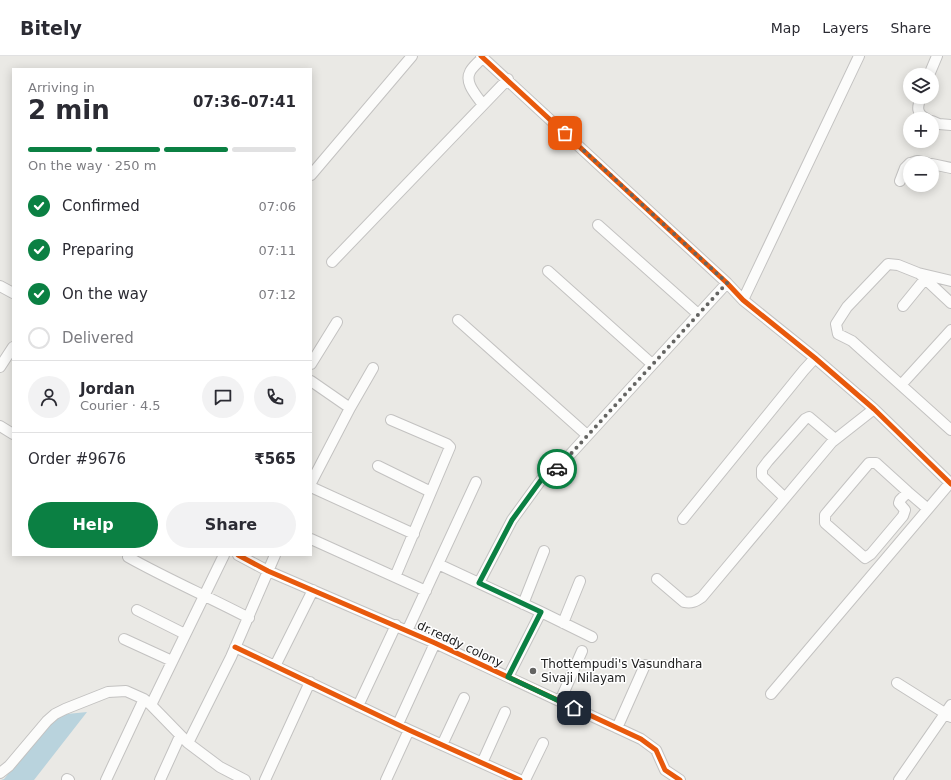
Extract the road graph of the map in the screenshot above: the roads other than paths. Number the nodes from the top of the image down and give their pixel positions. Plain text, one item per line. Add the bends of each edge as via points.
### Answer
1 (412, 56) edge
2 (859, 56) edge
3 (937, 56) edge
4 (482, 57) edge
5 (932, 68) edge
6 (508, 79) junction
7 (483, 105) junction
8 (939, 124) edge
9 (951, 125) edge
10 (939, 165) edge
11 (951, 168) edge
12 (903, 173) edge
13 (312, 174) edge
14 (900, 181) dead end
15 (598, 225) dead end
16 (332, 262) dead end
17 (548, 271) dead end
18 (921, 276) junction
19 (951, 281) edge
20 (727, 283) junction
21 (0, 286) edge
22 (12, 292) edge
23 (743, 300) junction
24 (951, 303) edge
25 (903, 306) dead end
26 (698, 314) junction
27 (458, 320) dead end
28 (337, 322) dead end
29 (951, 330) edge
30 (12, 349) edge
31 (816, 358) junction
32 (312, 362) edge
33 (652, 364) junction
34 (0, 367) edge
35 (373, 368) dead end
36 (312, 382) edge
37 (901, 385) junction
38 (350, 408) junction
39 (874, 409) junction
40 (390, 420) dead end
41 (0, 426) edge
42 (951, 430) edge
43 (12, 433) edge
44 (586, 435) junction
45 (835, 439) junction
46 (378, 466) dead end
47 (312, 481) edge
48 (476, 482) dead end
49 (951, 484) edge
50 (312, 487) edge
51 (431, 492) junction
52 (908, 492) junction
53 (785, 498) junction
54 (928, 509) junction
55 (683, 519) dead end
56 (414, 534) junction
57 (312, 539) edge
58 (544, 552) dead end
59 (224, 556) edge
60 (240, 556) edge
61 (275, 556) edge
62 (128, 557) dead end
63 (438, 564) junction
64 (268, 570) junction
65 (395, 577) junction
66 (657, 579) dead end
67 (580, 581) dead end
68 (479, 583) junction
69 (313, 590) junction
70 (426, 592) junction
71 (204, 595) junction
72 (523, 604) junction
73 (137, 610) dead end
74 (541, 612) junction
75 (249, 618) junction
76 (562, 623) junction
77 (396, 625) junction
78 (407, 631) junction
79 (186, 634) junction
80 (592, 637) dead end
81 (124, 639) dead end
82 (435, 643) junction
83 (235, 647) junction
84 (582, 651) dead end
85 (172, 661) junction
86 (645, 665) dead end
87 (275, 666) junction
88 (508, 677) junction
89 (310, 682) junction
90 (897, 683) dead end
91 (771, 694) dead end
92 (464, 698) dead end
93 (560, 701) junction
94 (148, 702) junction
95 (358, 706) junction
96 (505, 712) dead end
97 (949, 712) edge
98 (398, 724) junction
99 (617, 728) junction
100 (409, 730) junction
101 (184, 740) junction
102 (542, 742) dead end
103 (442, 745) junction
104 (482, 763) junction
105 (0, 773) edge
106 (106, 780) edge
107 (160, 780) edge
108 (245, 780) edge
109 (266, 780) edge
110 (386, 780) edge
111 (520, 780) edge
112 (524, 780) edge
113 (680, 780) edge
114 (899, 780) edge

1 - 13 street
2 - 23 street
3 - 5 street
4 - 6 street
4 - 7 street via 469,73 469,81
6 - 7 street
6 - 20 street
7 - 16 street
8 - 9 street
10 - 11 street
12 - 14 street
15 - 26 street
17 - 33 street
18 - 19 street
18 - 24 street
18 - 25 street
18 - 37 street via 898,265 888,264 847,307 836,324 838,334 852,341
20 - 23 street
20 - 26 street
21 - 22 street
23 - 31 street
26 - 33 street
27 - 44 street
28 - 32 street
29 - 37 street
30 - 34 street
31 - 39 street
31 - 55 street
33 - 44 street
35 - 38 street
36 - 38 street
37 - 42 street
38 - 47 street
39 - 45 street
39 - 49 street
40 - 51 street via 450,447
41 - 43 street
44 - 68 street via 555,471 544,476 512,520
45 - 53 street
45 - 53 street via 809,417 804,419 762,468 762,476
46 - 51 street
48 - 63 street
49 - 54 street
50 - 56 street
51 - 56 street
52 - 52 street via 900,500 905,510 903,516 868,557 862,556 825,523 825,515 869,463 876,463
52 - 54 street
53 - 66 street via 698,600 684,602
54 - 91 street
56 - 65 street
57 - 65 street
58 - 72 street
59 - 71 street
60 - 64 street, dr.reddy colony
61 - 64 street
62 - 71 street
63 - 68 street
63 - 70 street
64 - 69 street, dr.reddy colony
64 - 75 street
65 - 70 street
67 - 76 street
68 - 72 street
69 - 77 street, dr.reddy colony
69 - 87 street
70 - 78 street
71 - 75 street
71 - 79 street
72 - 74 street
73 - 79 street
74 - 76 street
74 - 88 street
75 - 83 street
76 - 80 street
77 - 78 street, dr.reddy colony
77 - 95 street
78 - 82 street, dr.reddy colony
79 - 85 street
81 - 85 street
82 - 88 street, dr.reddy colony
82 - 98 street
83 - 87 street
83 - 101 street
84 - 93 street
85 - 94 street
86 - 99 street
87 - 89 street
88 - 93 street, dr.reddy colony
89 - 95 street
89 - 109 street
90 - 97 street
92 - 103 street
93 - 99 street, dr.reddy colony
94 - 101 street
94 - 105 street via 126,691 108,692 65,709 47,721
94 - 106 street
95 - 98 street
96 - 104 street
97 - 114 street
98 - 100 street
99 - 113 street, dr.reddy colony via 656,750 664,770
100 - 103 street
100 - 110 street
101 - 107 street
101 - 108 street via 220,767
102 - 112 street
103 - 104 street
104 - 111 street

